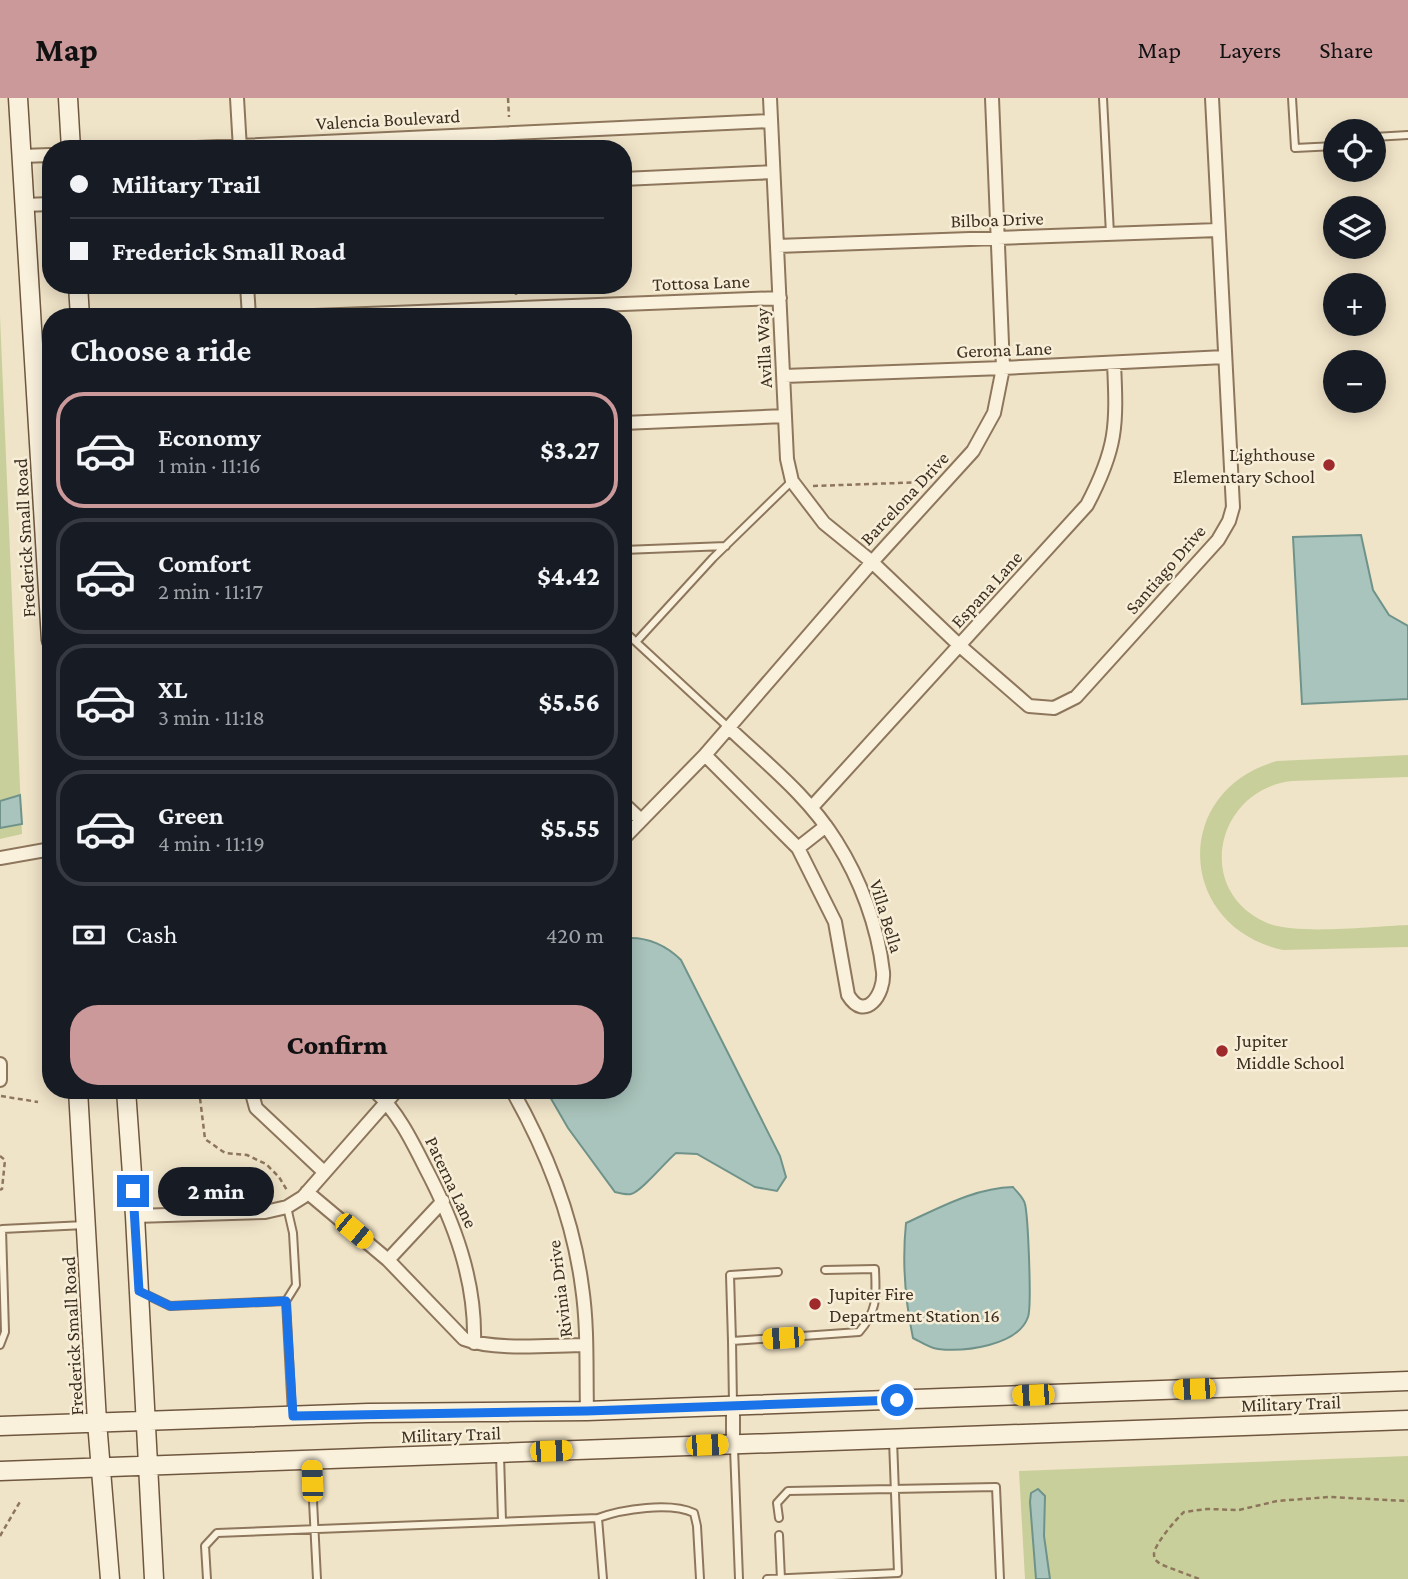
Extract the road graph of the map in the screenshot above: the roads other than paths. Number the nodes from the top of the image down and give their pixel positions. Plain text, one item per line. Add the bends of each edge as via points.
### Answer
1 (18, 98) edge
2 (68, 98) edge
3 (237, 98) edge
4 (770, 98) edge
5 (992, 98) edge
6 (1103, 98) edge
7 (1212, 98) edge
8 (1292, 98) edge
9 (771, 121) junction
10 (1408, 135) edge
11 (1386, 136) edge
12 (70, 140) edge
13 (240, 140) edge
14 (383, 140) edge
15 (1323, 147) edge
16 (42, 155) edge
17 (21, 156) junction
18 (774, 172) junction
19 (632, 179) edge
20 (42, 204) edge
21 (24, 205) junction
22 (1218, 230) junction
23 (1110, 234) junction
24 (998, 238) junction
25 (777, 246) junction
26 (780, 298) junction
27 (521, 308) edge
28 (1225, 357) junction
29 (1114, 363) junction
30 (1003, 368) junction
31 (784, 376) junction
32 (785, 416) junction
33 (632, 423) edge
34 (792, 481) junction
35 (42, 495) edge
36 (726, 546) junction
37 (632, 550) edge
38 (872, 562) junction
39 (632, 638) edge
40 (636, 642) junction
41 (960, 646) junction
42 (729, 728) junction
43 (705, 755) junction
44 (812, 807) junction
45 (632, 812) edge
46 (641, 820) junction
47 (825, 826) junction
48 (632, 830) edge
49 (798, 848) junction
50 (42, 851) edge
51 (0, 858) edge
52 (0, 1064) edge
53 (0, 1080) edge
54 (79, 1099) edge
55 (127, 1099) edge
56 (254, 1099) edge
57 (383, 1099) edge
58 (389, 1099) edge
59 (517, 1099) edge
60 (386, 1102) junction
61 (324, 1172) junction
62 (307, 1192) junction
63 (443, 1200) junction
64 (287, 1207) junction
65 (135, 1216) junction
66 (87, 1225) junction
67 (1, 1228) edge
68 (388, 1261) junction
69 (825, 1270) dead end
70 (778, 1272) dead end
71 (139, 1291) junction
72 (286, 1301) junction
73 (732, 1341) junction
74 (474, 1343) junction
75 (0, 1345) edge
76 (585, 1345) junction
77 (1408, 1381) edge
78 (733, 1406) junction
79 (587, 1411) junction
80 (293, 1416) junction
81 (145, 1419) junction
82 (1408, 1420) edge
83 (97, 1422) junction
84 (0, 1426) edge
85 (893, 1438) junction
86 (733, 1444) junction
87 (500, 1453) junction
88 (311, 1460) junction
89 (147, 1466) junction
90 (101, 1468) junction
91 (0, 1471) edge
92 (895, 1489) junction
93 (598, 1518) junction
94 (779, 1518) dead end
95 (502, 1521) junction
96 (315, 1529) junction
97 (779, 1535) dead end
98 (898, 1576) edge
99 (110, 1579) edge
100 (154, 1579) edge
101 (207, 1579) edge
102 (317, 1579) edge
103 (603, 1579) edge
104 (700, 1579) edge
105 (739, 1579) edge
106 (767, 1579) edge
107 (781, 1579) edge
108 (1000, 1579) edge

1 - 17 main road, Frederick Small Road
2 - 12 main road
3 - 13 street
4 - 9 street, Avilla Way
5 - 24 street, Barcelona Drive
6 - 23 lane
7 - 22 street, Santiago Drive
8 - 15 lane via 1295,148
9 - 14 street, Valencia Boulevard
9 - 18 street, Avilla Way
10 - 11 lane
16 - 17 street
17 - 21 main road, Frederick Small Road
18 - 19 street
18 - 25 street, Avilla Way
20 - 21 street
21 - 35 main road, Frederick Small Road
22 - 23 street, Bilboa Drive
22 - 28 street, Santiago Drive
23 - 24 street, Bilboa Drive
24 - 25 street, Bilboa Drive
24 - 30 street, Barcelona Drive
25 - 26 street, Avilla Way
26 - 27 street, Tottosa Lane
26 - 31 street, Avilla Way
28 - 29 street, Gerona Lane
28 - 41 street, Santiago Drive via 1233,507 1229,521 1218,540 1076,697 1054,708 1029,706
29 - 30 street, Gerona Lane
29 - 41 street, Espana Lane via 1117,418 1113,446 1087,505
30 - 31 street, Gerona Lane
30 - 38 street, Barcelona Drive via 993,413 973,452
31 - 32 street, Avilla Way
32 - 33 street
32 - 34 street, Avilla Way
34 - 36 lane
34 - 38 street, Avilla Way via 824,523
36 - 37 lane
36 - 40 lane
38 - 41 street, Santiago Drive
38 - 42 street, Barcelona Drive
39 - 40 lane
40 - 42 lane
41 - 44 street, Espana Lane
42 - 43 street, Barcelona Drive
42 - 44 street, Villa Bella
43 - 46 street, Barcelona Drive
43 - 49 street, Villa Bella
44 - 47 street, Villa Bella
45 - 46 street
46 - 48 street, Barcelona Drive
47 - 49 street
47 - 49 street, Villa Bella via 852,869 875,934 883,985 881,994 869,1005 855,1004 848,995 835,922
50 - 51 street
52 - 53 street
54 - 66 main road, Frederick Small Road
55 - 65 main road
56 - 61 street via 256,1108
57 - 60 street, Paterna Lane
58 - 60 street
59 - 76 street, Rivinia Drive via 534,1128 573,1234 583,1289
60 - 61 street
60 - 63 street, Paterna Lane via 409,1134
61 - 62 street
62 - 64 street
62 - 68 street
63 - 68 street
63 - 74 street, Paterna Lane via 467,1273
64 - 65 street via 265,1212
64 - 72 lane via 296,1285
65 - 71 main road
66 - 67 lane
66 - 83 main road, Frederick Small Road
67 - 75 lane via 5,1332
68 - 74 street via 464,1339
69 - 73 lane via 875,1269 876,1300 871,1319 859,1332
70 - 73 lane via 730,1275
71 - 72 lane via 170,1306
71 - 81 main road
72 - 80 lane
73 - 78 lane
74 - 76 street
76 - 79 street, Rivinia Drive
77 - 78 main road, Military Trail
78 - 79 main road, Military Trail
78 - 86 street
79 - 80 main road, Military Trail
80 - 81 main road, Military Trail
81 - 83 main road, Military Trail
81 - 89 main road
82 - 85 main road, Military Trail
83 - 84 main road, Military Trail
83 - 90 main road, Frederick Small Road
85 - 86 main road, Military Trail
85 - 92 lane
86 - 87 main road, Military Trail
86 - 105 lane
87 - 88 main road, Military Trail
87 - 95 lane
88 - 89 main road, Military Trail
88 - 96 lane
89 - 90 main road, Military Trail
89 - 100 main road
90 - 91 main road, Military Trail
90 - 99 main road, Frederick Small Road
92 - 94 lane via 788,1492 777,1503
92 - 98 lane
92 - 108 lane via 996,1487
93 - 95 lane
93 - 103 lane
93 - 104 lane via 618,1510 682,1508 694,1513
95 - 96 lane
96 - 101 lane via 217,1533 205,1546
96 - 102 lane
97 - 107 lane
98 - 107 lane
106 - 107 lane

